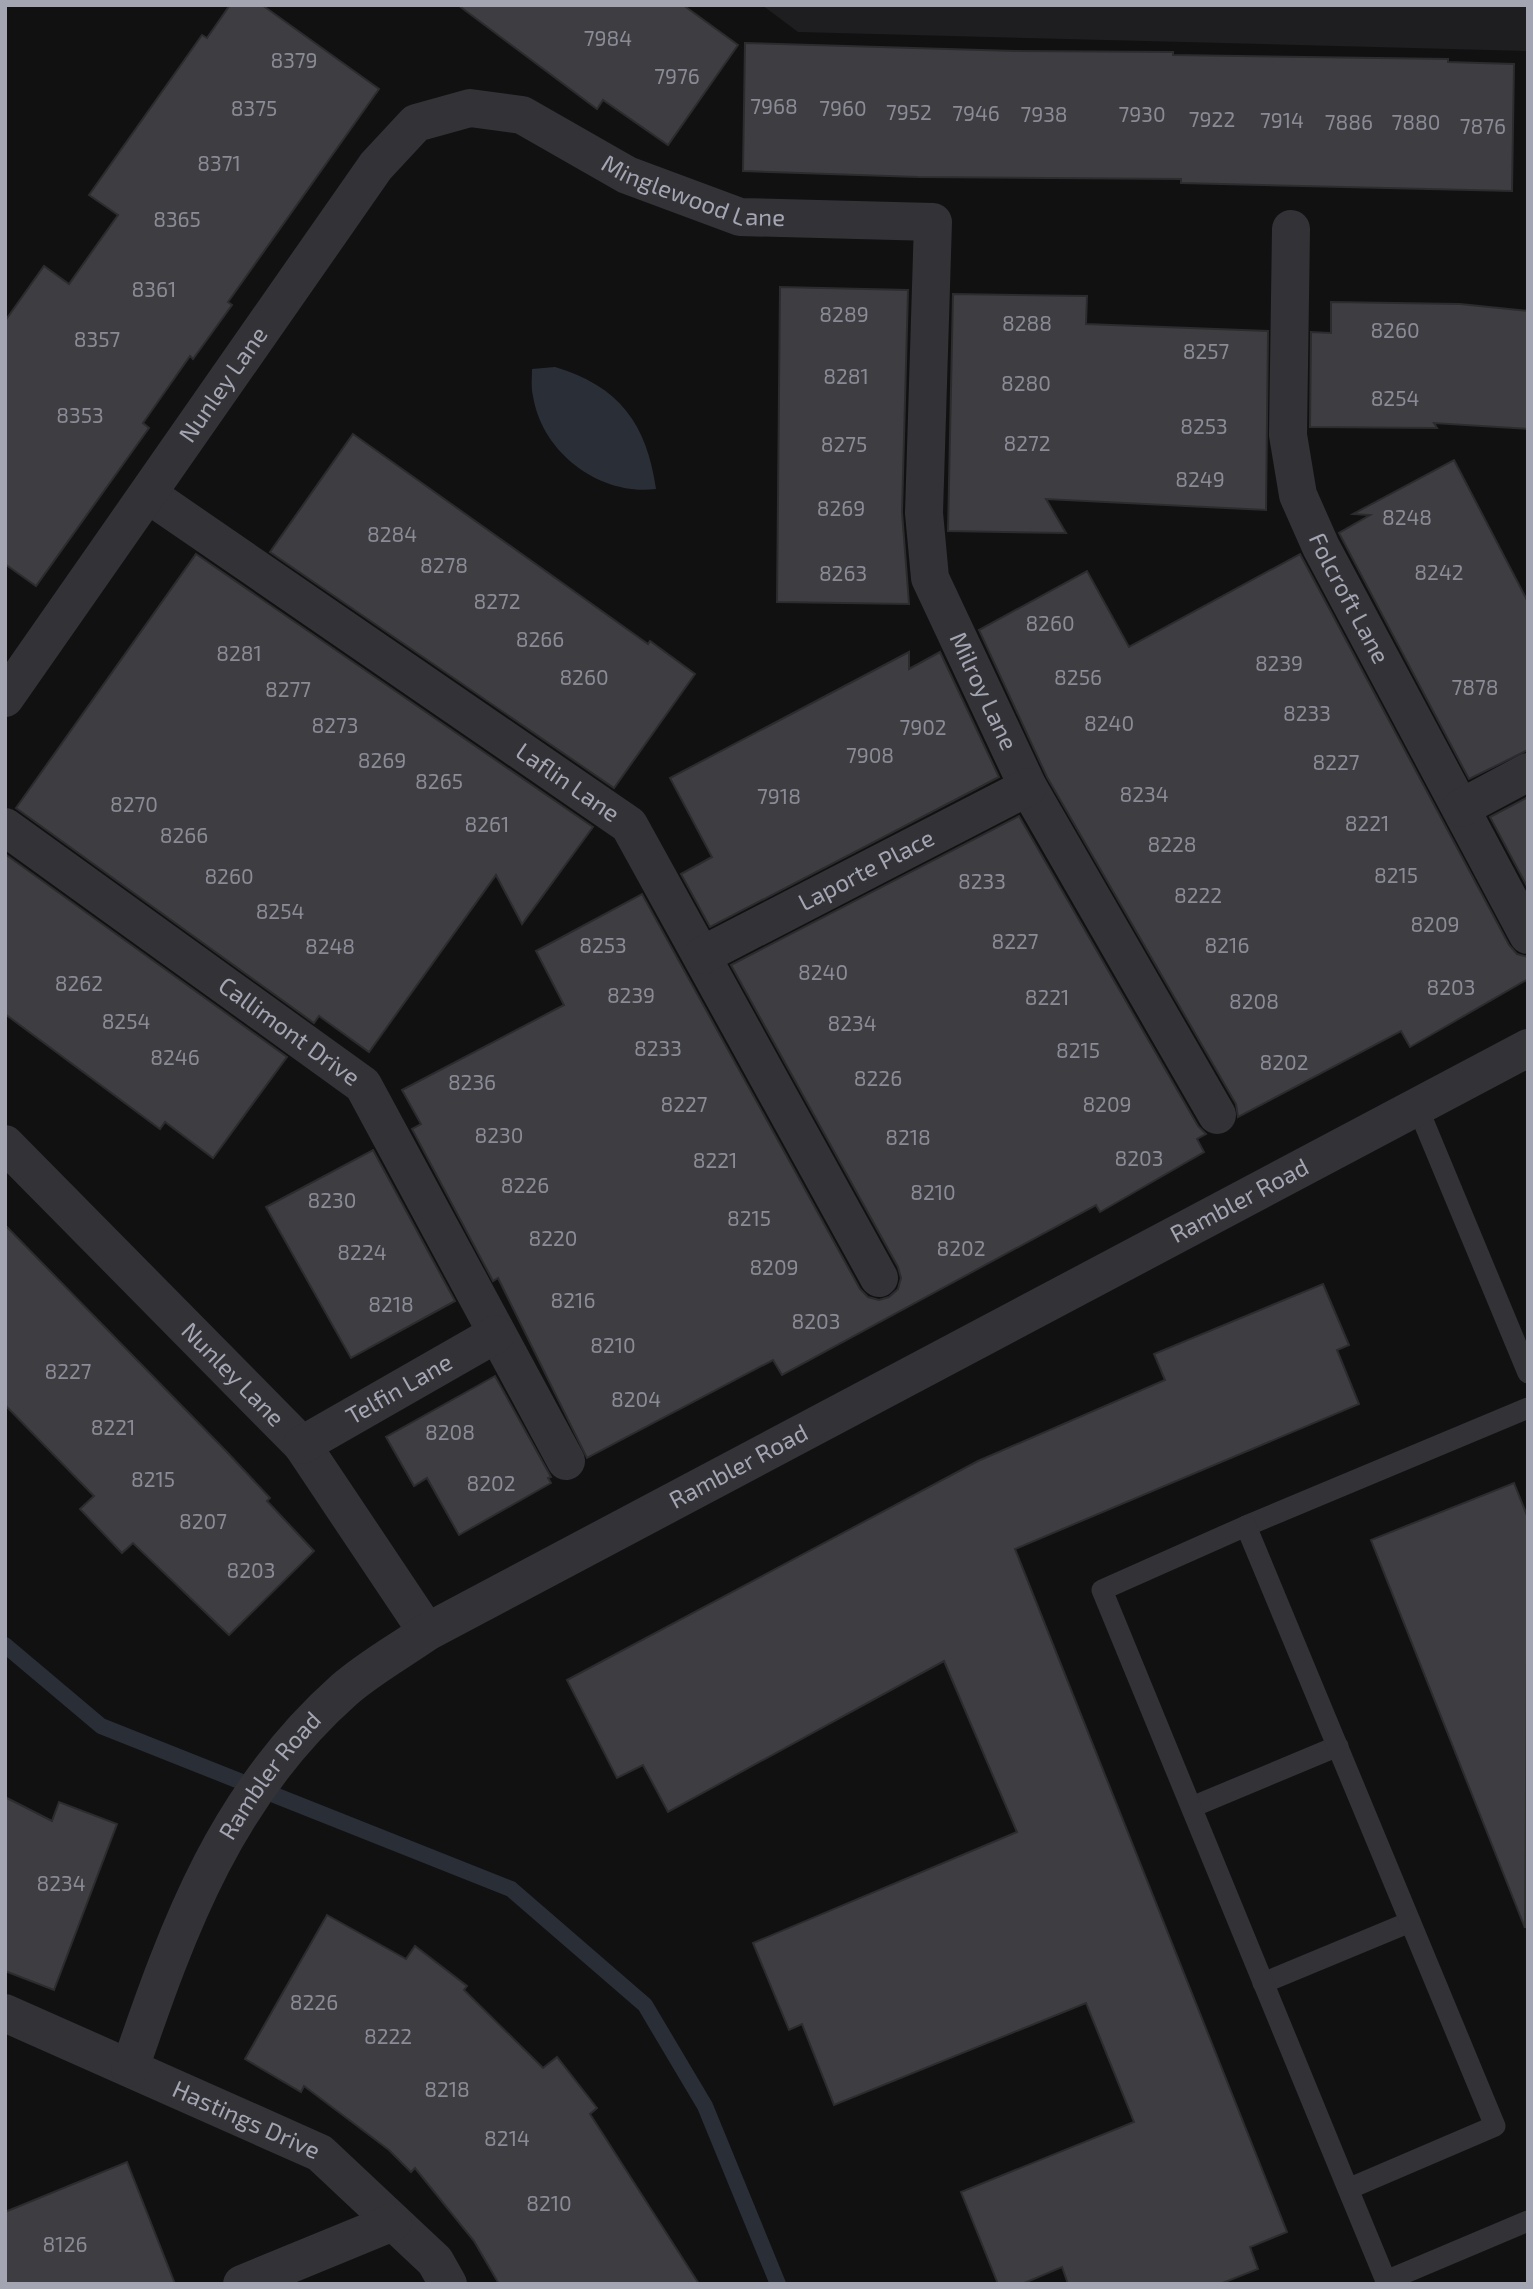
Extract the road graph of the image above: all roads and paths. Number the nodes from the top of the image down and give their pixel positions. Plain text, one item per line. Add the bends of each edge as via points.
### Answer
1 (470, 108) joint
2 (933, 222) joint
3 (1292, 229) dead end
4 (149, 495) junction
5 (5, 698) edge
6 (1528, 772) edge
7 (1028, 787) junction
8 (1461, 808) junction
9 (5, 827) edge
10 (1528, 935) edge
11 (703, 955) junction
12 (1528, 1048) edge
13 (1417, 1106) junction
14 (1217, 1115) dead end
15 (5, 1144) edge
16 (879, 1278) dead end
17 (496, 1334) junction
18 (1528, 1373) edge
19 (1528, 1408) edge
20 (302, 1445) junction
21 (566, 1461) dead end
22 (1246, 1526) junction
23 (427, 1632) junction
24 (1338, 1746) junction
25 (1192, 1807) junction
26 (1410, 1922) junction
27 (1263, 1983) junction
28 (5, 2013) edge
29 (130, 2068) junction
30 (1348, 2189) junction
31 (1528, 2221) edge
32 (393, 2222) junction
33 (242, 2284) edge
34 (448, 2284) edge

1 - 2 street, Minglewood Lane via 522,115 627,175 740,217
1 - 4 street, Nunley Lane via 416,123 376,166
2 - 7 street, Milroy Lane via 924,513 930,578
3 - 8 street, Folcroft Lane via 1288,435 1298,495 1321,547
4 - 5 street, Nunley Lane
4 - 11 street, Laflin Lane via 629,825
6 - 8 street
7 - 11 street, Laporte Place
7 - 14 street, Milroy Lane
8 - 10 street, Folcroft Lane
9 - 17 street, Callimont Drive via 363,1084
11 - 16 street, Laflin Lane
12 - 13 street, Rambler Road
13 - 18 lane
13 - 23 street, Rambler Road
15 - 20 street, Nunley Lane
17 - 20 street, Telfin Lane
17 - 21 street, Callimont Drive
19 - 22 lane
20 - 23 street, Nunley Lane
22 - 24 lane
22 - 25 lane via 1102,1590
23 - 29 street, Rambler Road via 345,1689 241,1808 187,1913
24 - 25 lane
24 - 26 lane
25 - 27 lane
26 - 27 lane
26 - 30 lane via 1494,2126
27 - 30 lane
28 - 29 street, Hastings Drive
29 - 32 street, Hastings Drive via 320,2153
30 - 31 lane via 1386,2281
32 - 33 street
32 - 34 street, Hastings Drive via 435,2261

